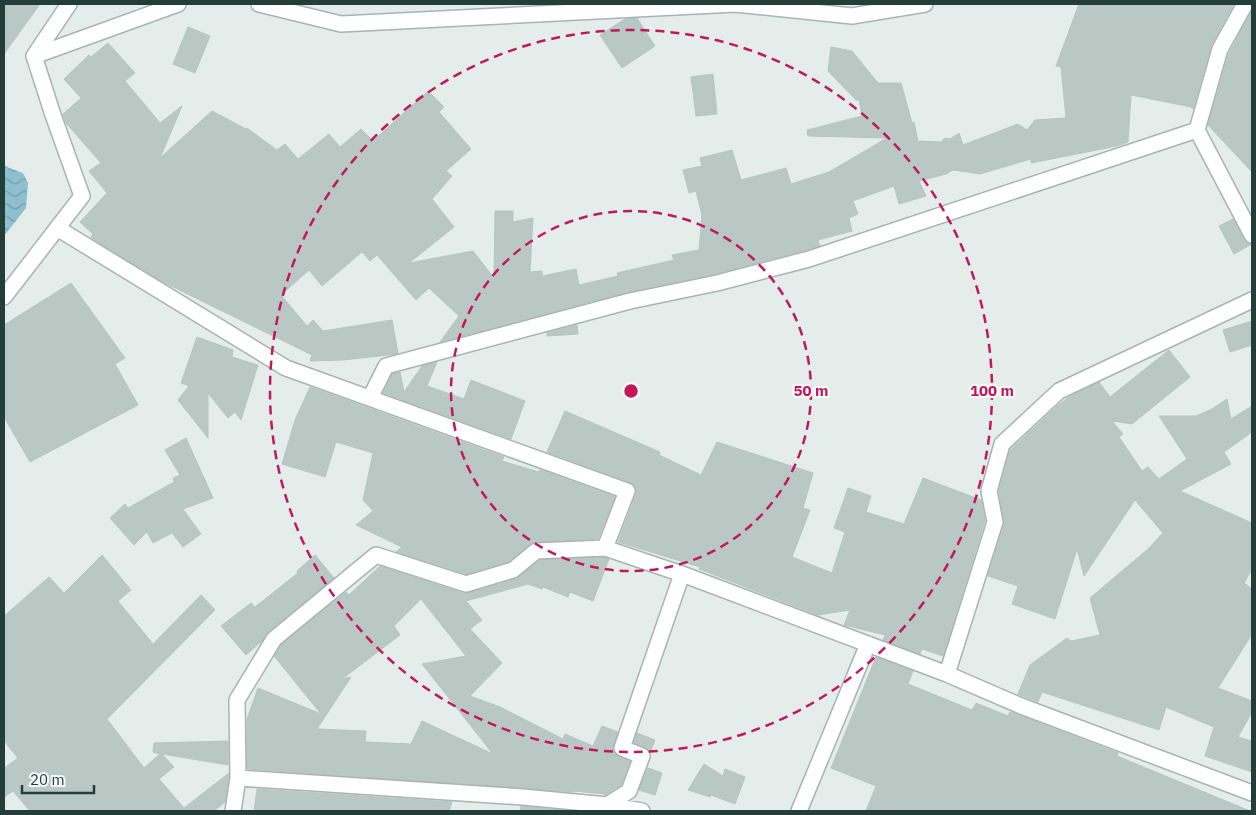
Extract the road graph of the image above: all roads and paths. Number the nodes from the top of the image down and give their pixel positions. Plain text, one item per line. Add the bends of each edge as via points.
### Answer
1 (69, 4) edge
2 (178, 4) edge
3 (259, 4) edge
4 (735, 4) edge
5 (925, 4) edge
6 (1246, 4) edge
7 (34, 56) junction
8 (1197, 130) junction
9 (58, 228) junction
10 (1252, 235) edge
11 (4, 297) edge
12 (1252, 300) edge
13 (370, 398) junction
14 (605, 548) junction
15 (682, 574) junction
16 (868, 644) junction
17 (947, 674) junction
18 (238, 778) junction
19 (1252, 793) edge
20 (607, 805) junction
21 (233, 811) edge
22 (642, 811) edge
23 (799, 811) edge

1 - 7 street
2 - 7 street
3 - 4 street via 341,24
4 - 5 street via 852,16
6 - 8 street via 1220,48
7 - 9 street via 82,196
8 - 10 street
8 - 13 street via 809,259 630,301 386,366
9 - 11 street
9 - 13 street via 286,368
12 - 17 street via 1059,391 1002,444 989,491 995,522
13 - 14 street via 627,491
14 - 15 street
14 - 18 street via 536,551 513,570 466,584 376,555 274,639 237,700
15 - 16 street
15 - 20 street via 622,748 642,756 629,791
16 - 17 street
16 - 23 street
17 - 19 street via 1022,706
18 - 20 street
18 - 21 street
20 - 22 street

